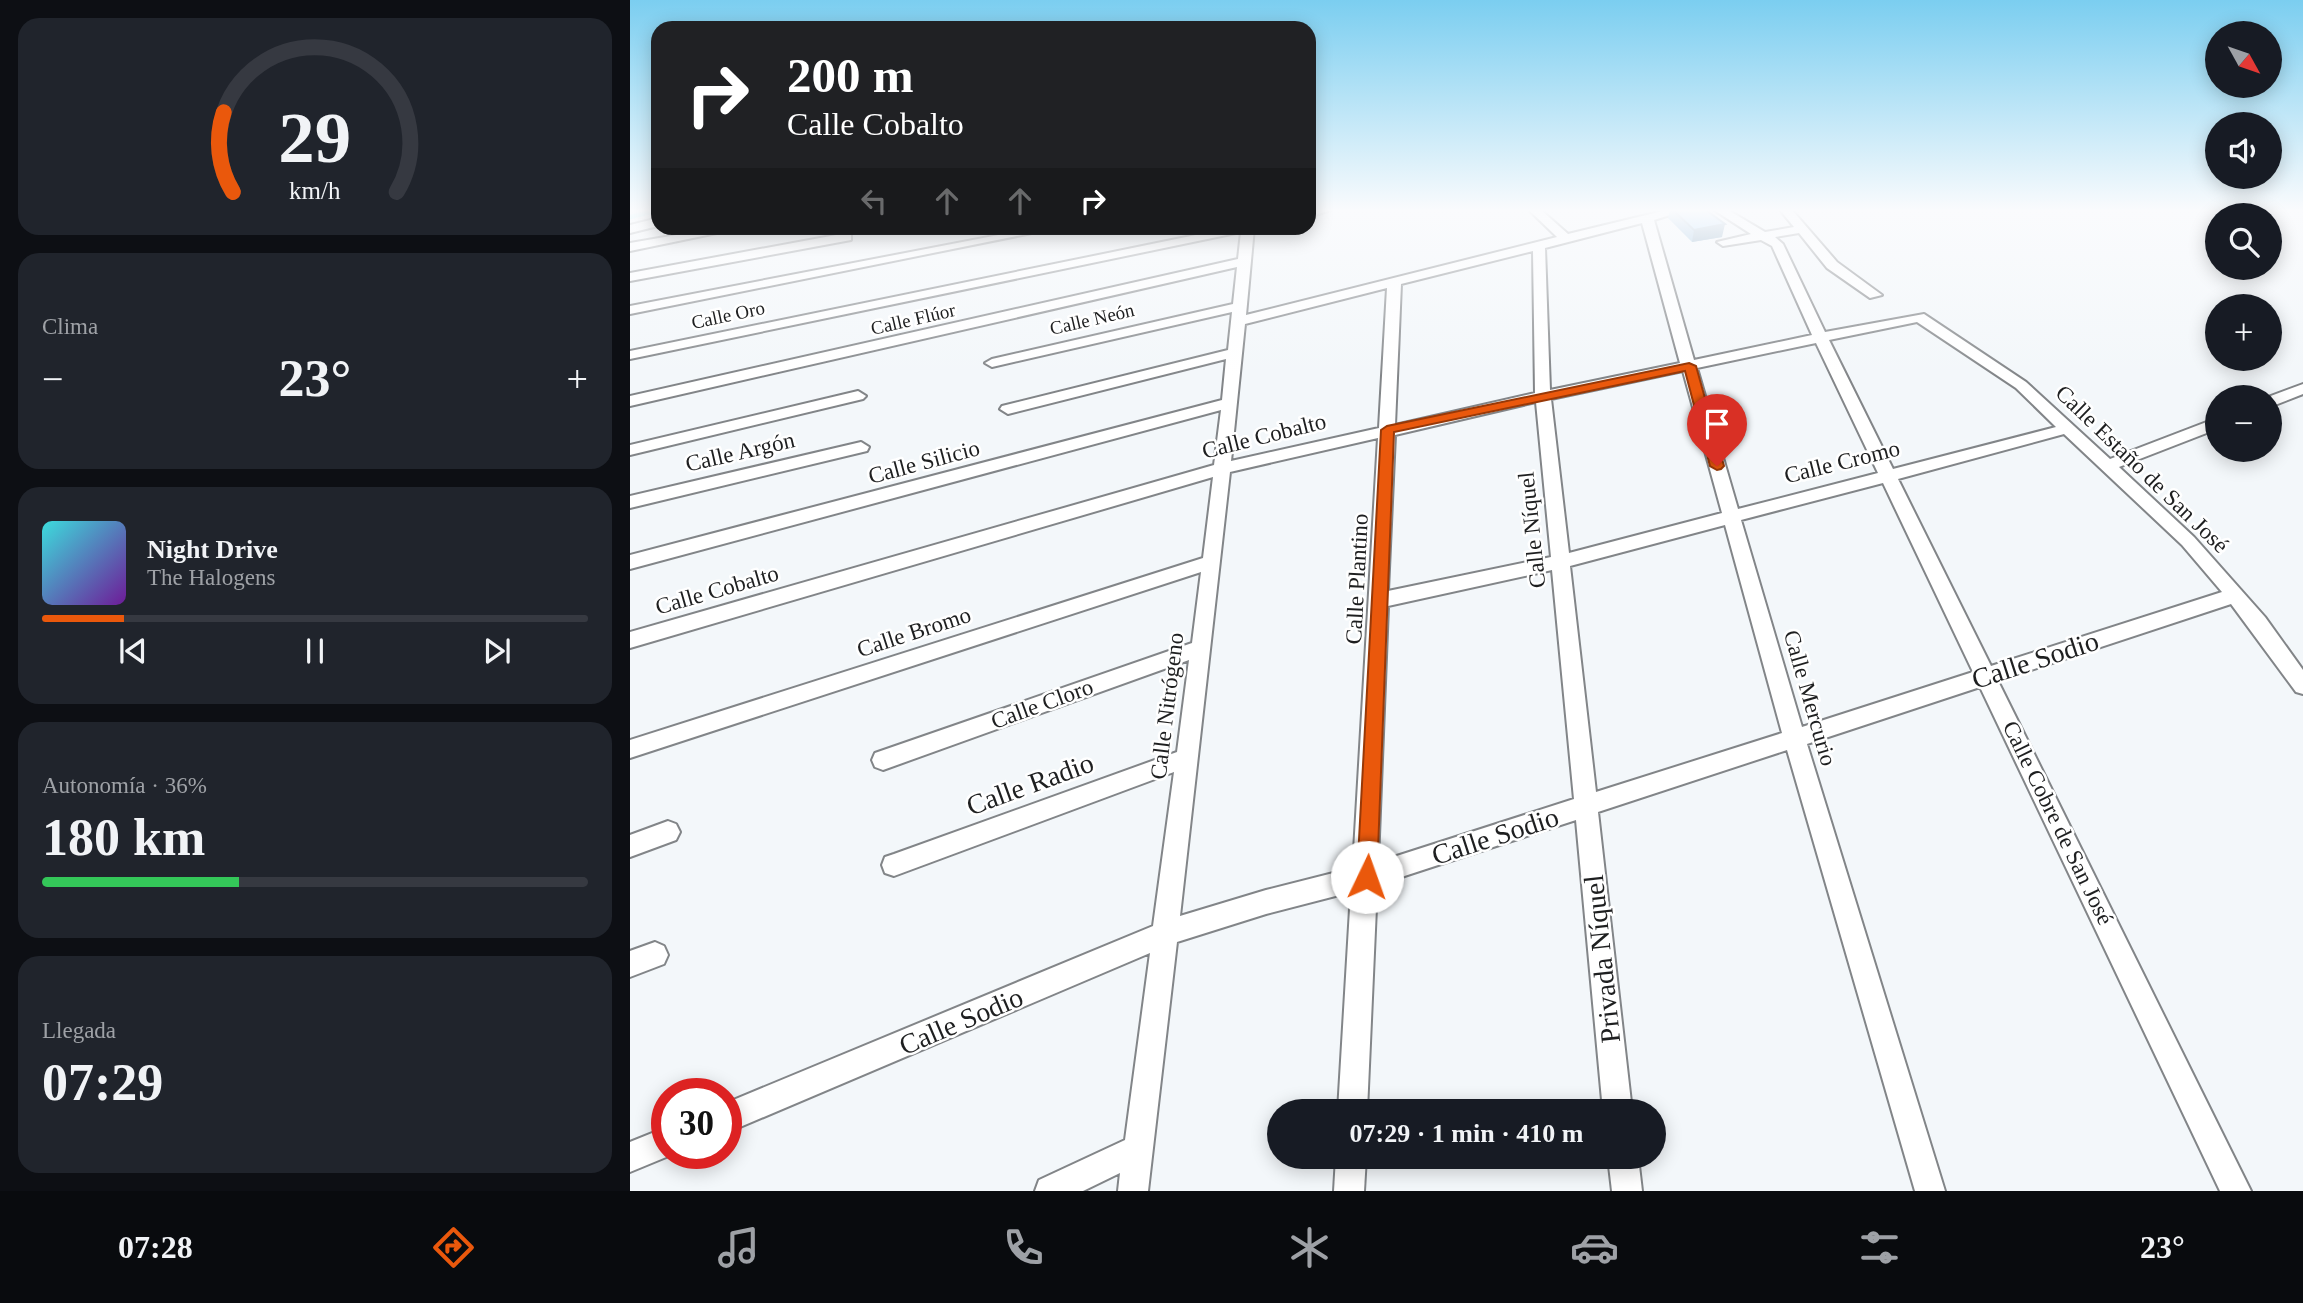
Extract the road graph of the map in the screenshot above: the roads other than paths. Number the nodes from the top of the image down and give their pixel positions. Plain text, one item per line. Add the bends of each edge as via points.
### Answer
1 (692, 266) edge
2 (858, 266) edge
3 (1064, 266) edge
4 (1225, 266) edge
5 (1245, 266) edge
6 (1466, 266) edge
7 (1540, 266) edge
8 (1661, 266) edge
9 (1788, 266) edge
10 (1833, 266) edge
11 (630, 277) edge
12 (1394, 284) junction
13 (1875, 295) dead end
14 (630, 310) edge
15 (1241, 314) junction
16 (1919, 317) joint
17 (1823, 337) junction
18 (1235, 353) junction
19 (630, 355) edge
20 (992, 363) dead end
21 (1689, 366) junction
22 (2303, 389) edge
23 (858, 396) dead end
24 (1544, 396) junction
25 (2282, 397) edge
26 (630, 401) edge
27 (1229, 403) junction
28 (1008, 409) dead end
29 (2205, 427) edge
30 (2070, 428) junction
31 (1387, 430) junction
32 (861, 447) dead end
33 (630, 450) edge
34 (2109, 465) junction
35 (1221, 469) junction
36 (1889, 475) junction
37 (630, 502) edge
38 (1730, 515) junction
39 (630, 562) edge
40 (1212, 562) junction
41 (1560, 562) junction
42 (2236, 595) junction
43 (1381, 600) junction
44 (630, 640) edge
45 (1201, 648) junction
46 (1987, 676) junction
47 (2303, 686) edge
48 (1794, 737) junction
49 (630, 749) edge
50 (1186, 758) junction
51 (883, 760) dead end
52 (1586, 807) junction
53 (668, 832) dead end
54 (630, 846) edge
55 (894, 865) dead end
56 (1367, 877) junction
57 (1167, 933) junction
58 (655, 955) dead end
59 (630, 964) edge
60 (1354, 1099) edge
61 (1617, 1099) edge
62 (742, 1111) edge
63 (651, 1148) edge
64 (1138, 1149) junction
65 (630, 1157) edge
66 (1350, 1169) edge
67 (1624, 1169) edge
68 (1050, 1191) edge
69 (1133, 1191) edge
70 (1349, 1191) edge
71 (1627, 1191) edge
72 (1930, 1191) edge
73 (2236, 1191) edge

1 - 11 street
2 - 14 street
3 - 19 street, Calle Oro
4 - 26 street, Calle Flúor
5 - 15 street, Calle Nitrógeno
6 - 12 street
7 - 24 street, Calle Níquel
8 - 21 street, Calle Mercurio
9 - 17 street, Calle Cobre de San José
10 - 13 street
12 - 15 street
12 - 31 street, Calle Plantino
15 - 18 street, Calle Nitrógeno
15 - 20 street, Calle Neón
16 - 17 street, Calle Cobalto
16 - 30 street, Calle Estaño de San José via 2021,385
17 - 21 street, Calle Cobalto
17 - 36 street, Calle Cobre de San José
18 - 27 street, Calle Nitrógeno
18 - 28 street
21 - 24 street, Calle Cobalto
21 - 38 street, Calle Mercurio
22 - 25 street
23 - 33 street
24 - 31 street, Calle Cobalto
24 - 41 street, Calle Níquel
27 - 35 street, Calle Nitrógeno
27 - 39 street, Calle Silicio
29 - 34 street
30 - 34 street, Calle Estaño de San José
30 - 36 street, Calle Cromo
31 - 35 street, Calle Cobalto
31 - 43 street, Calle Plantino
32 - 37 street, Calle Argón
34 - 42 street, Calle Estaño de San José
35 - 40 street, Calle Nitrógeno
35 - 44 street, Calle Cobalto
36 - 38 street, Calle Cromo
36 - 46 street, Calle Cobre de San José
38 - 41 street, Calle Cromo
38 - 48 street, Calle Mercurio
40 - 45 street, Calle Nitrógeno
40 - 49 street, Calle Bromo
41 - 43 street, Calle Cromo
41 - 52 street, Calle Níquel
42 - 46 street, Calle Sodio
42 - 47 street, Calle Estaño de San José
43 - 56 street, Calle Plantino
45 - 50 street, Calle Nitrógeno
45 - 51 street, Calle Cloro
46 - 48 street, Calle Sodio
46 - 73 street, Calle Cobre de San José
48 - 52 street, Calle Sodio
48 - 72 street, Calle Mercurio
50 - 55 street, Calle Radio
50 - 57 street, Calle Nitrógeno
52 - 56 street, Calle Sodio
52 - 61 street, Privada Níquel
53 - 54 street
56 - 57 street, Calle Sodio via 1299,891
56 - 60 street, Calle Plantino
57 - 62 street, Calle Sodio
57 - 64 street, Calle Nitrógeno
58 - 59 street
63 - 65 street
64 - 68 street
64 - 69 street, Calle Nitrógeno
66 - 70 street
67 - 71 street

